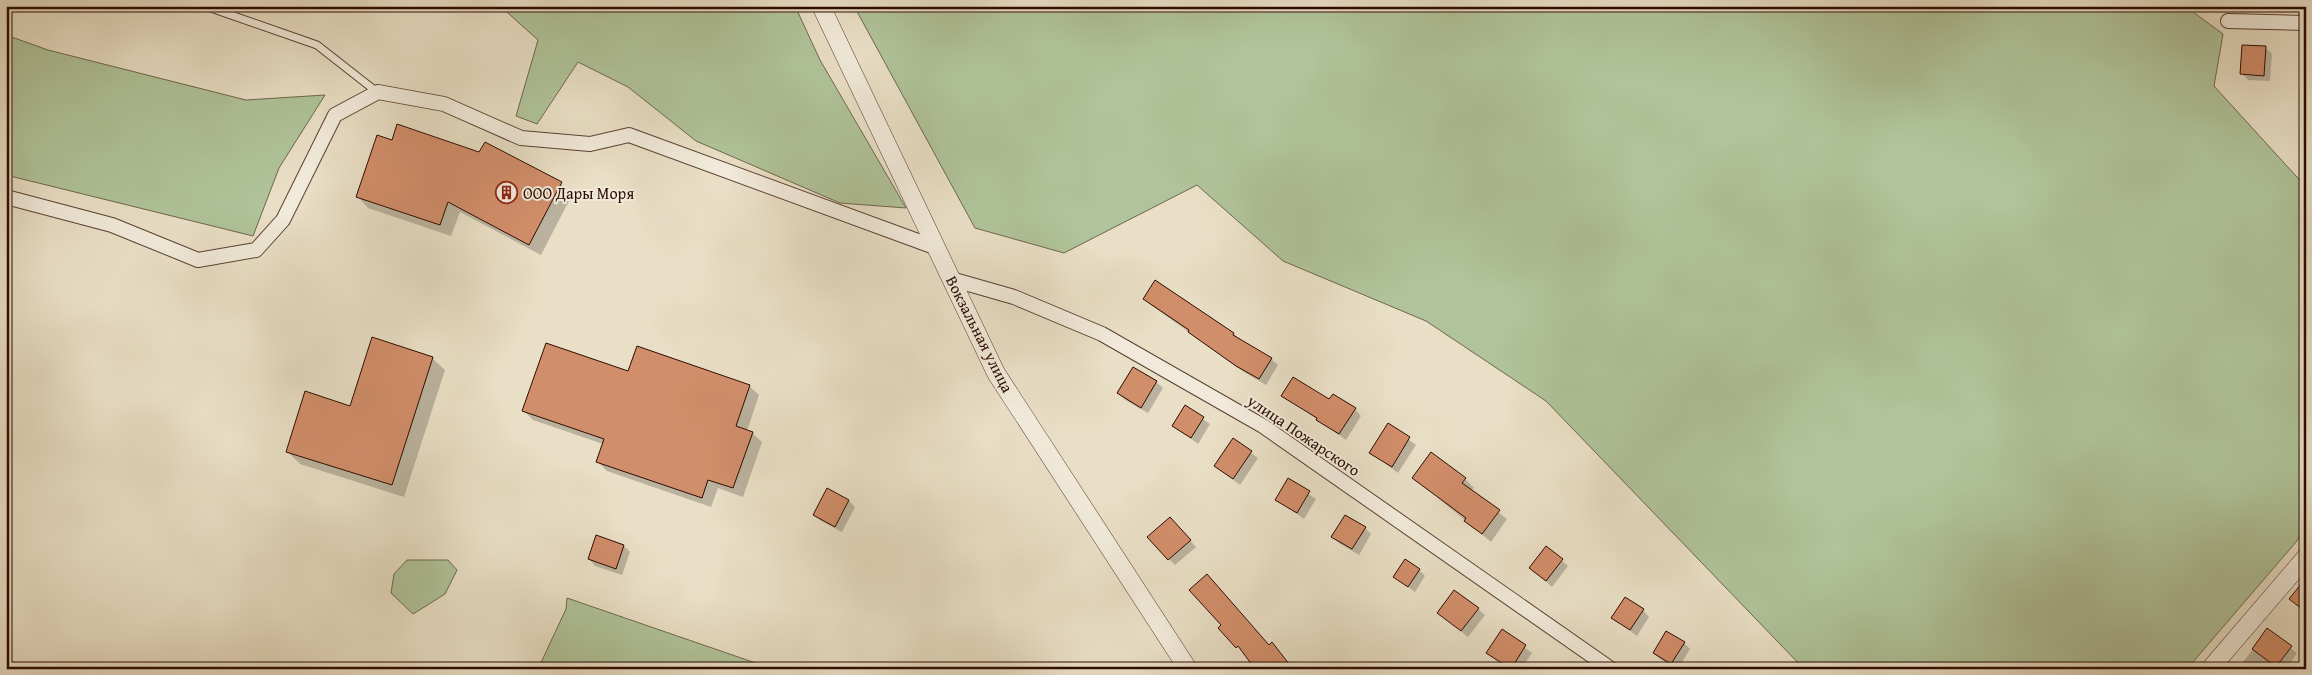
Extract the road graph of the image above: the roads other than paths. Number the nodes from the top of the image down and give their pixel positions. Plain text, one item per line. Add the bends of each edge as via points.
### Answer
1 (205, 6) edge
2 (821, 6) edge
3 (2228, 21) dead end
4 (2306, 23) edge
5 (378, 92) junction
6 (6, 197) edge
7 (936, 248) junction
8 (951, 279) junction
9 (2306, 557) edge
10 (1188, 669) edge
11 (1611, 669) edge
12 (2210, 669) edge

1 - 5 lane via 317,45
2 - 7 street, Вокзальная улица
3 - 4 street
5 - 6 street via 335,115 283,220 256,250 198,260 112,225
5 - 7 street via 444,104 521,138 590,144 629,135
7 - 8 street, Вокзальная улица
8 - 10 street, Вокзальная улица via 996,373
8 - 11 street, улица Пожарского via 1014,297 1102,334 1263,426
9 - 12 street

